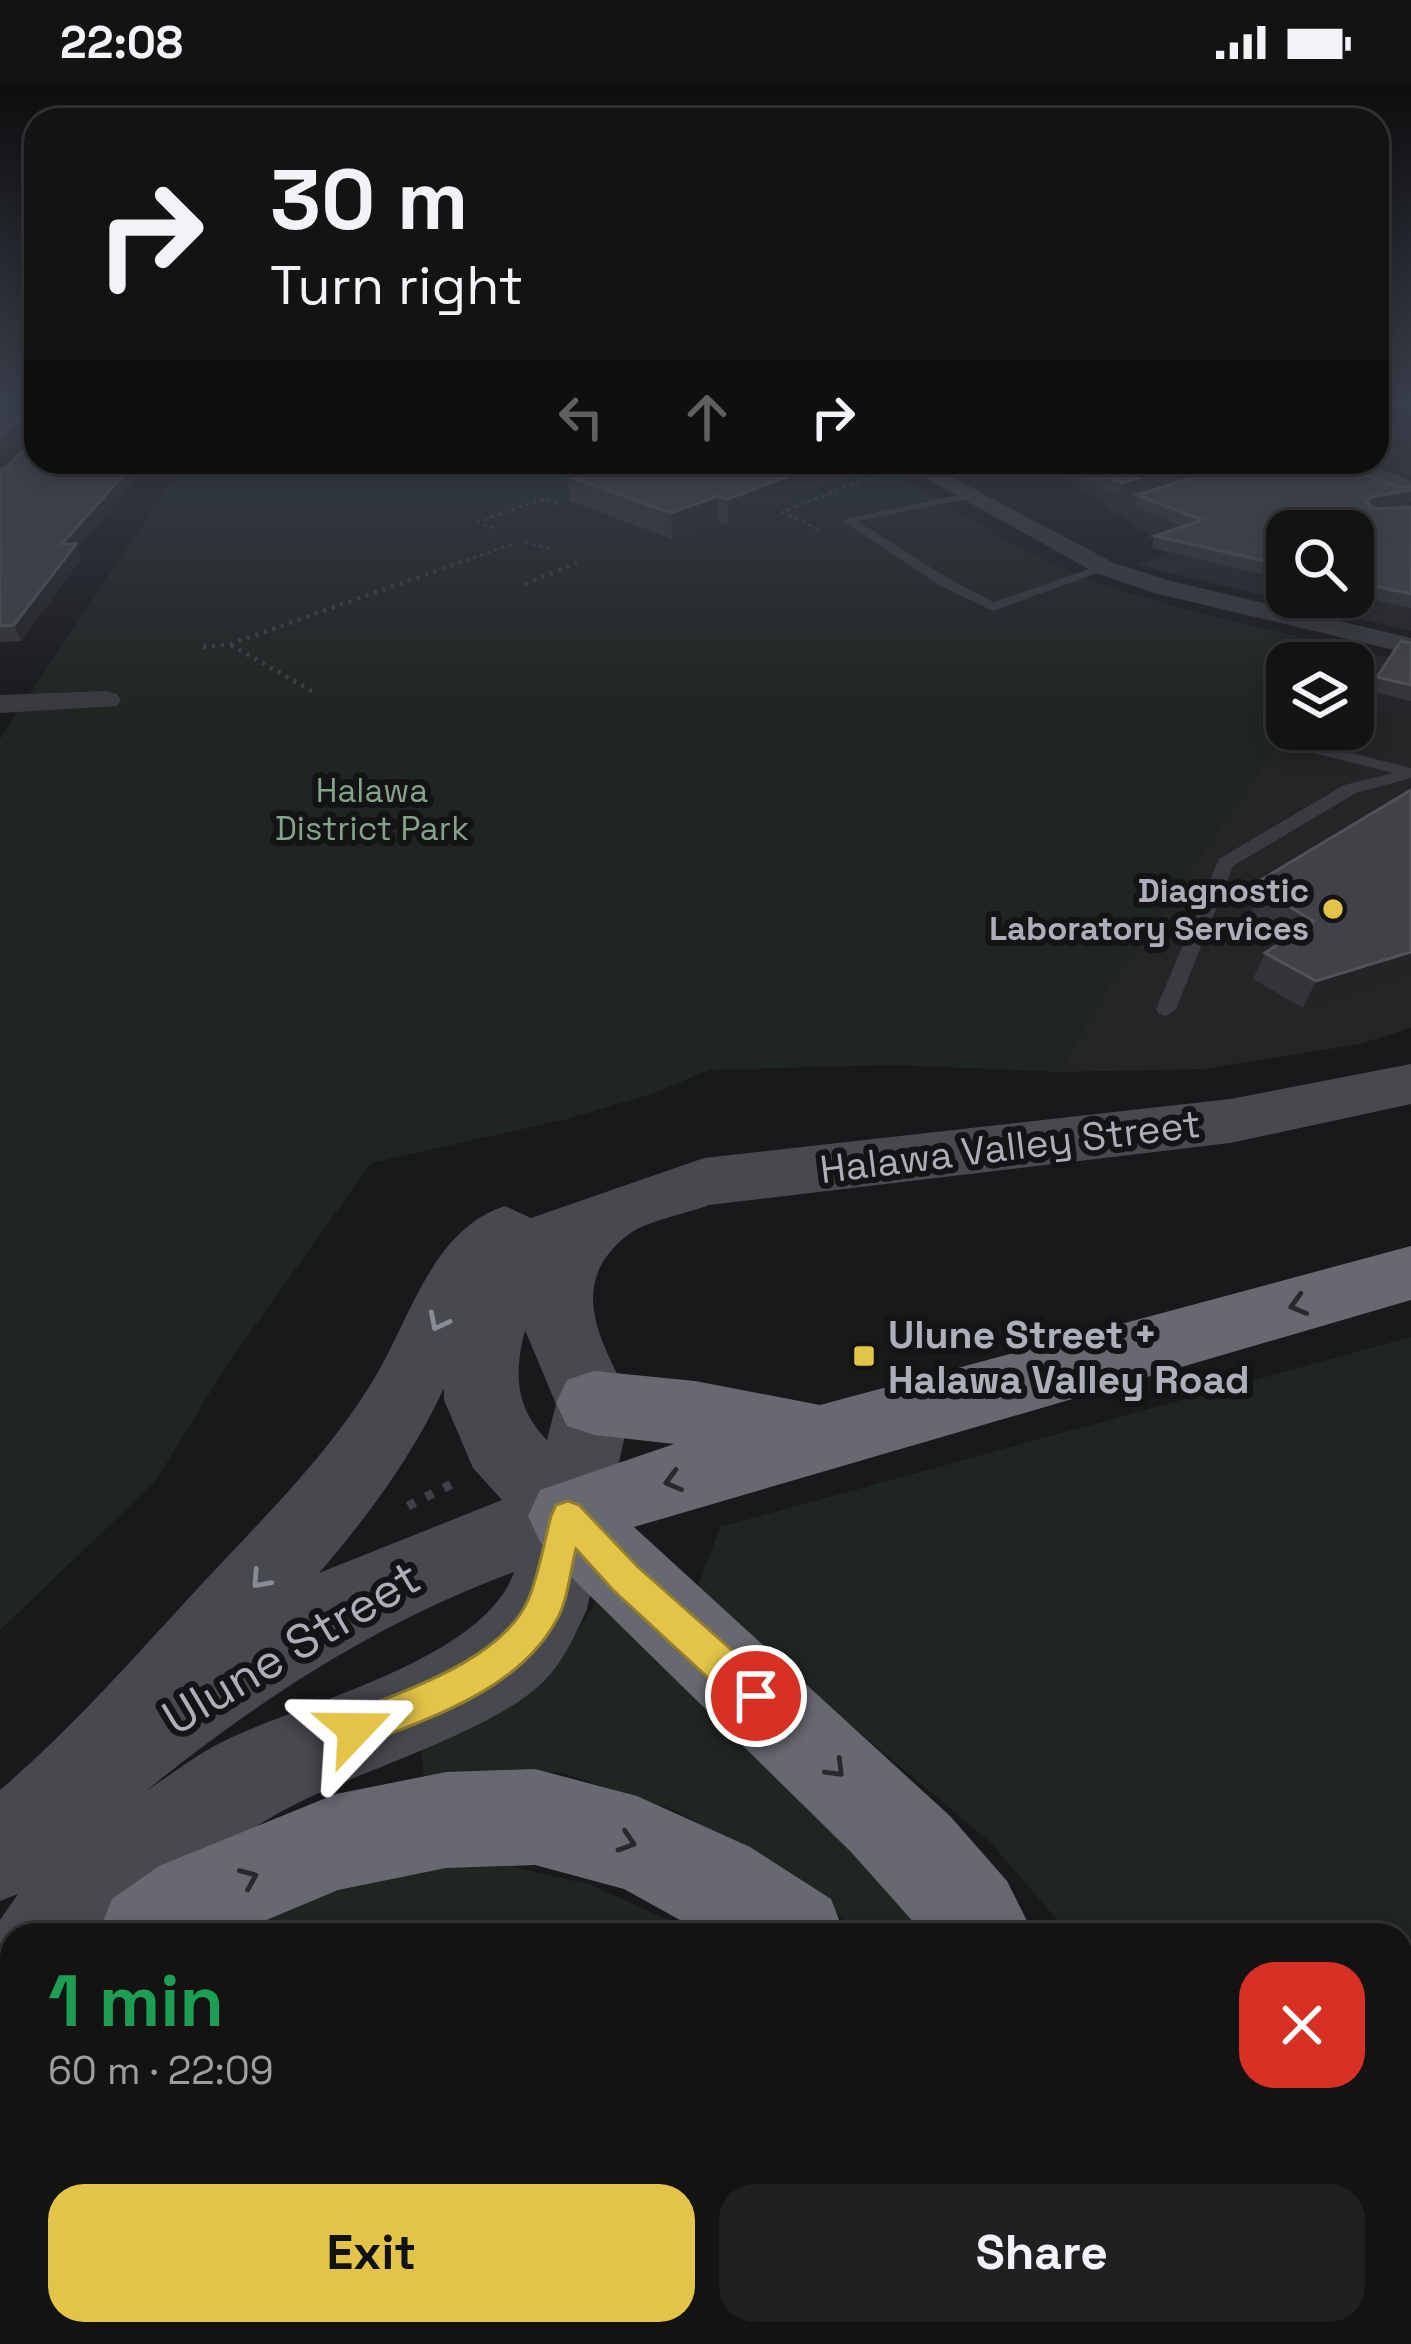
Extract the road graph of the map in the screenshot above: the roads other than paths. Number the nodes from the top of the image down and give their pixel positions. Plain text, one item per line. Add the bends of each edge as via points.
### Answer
1 (906, 508) edge
2 (992, 508) edge
3 (1105, 568) junction
4 (1411, 646) edge
5 (106, 700) dead end
6 (0, 704) edge
7 (1321, 750) edge
8 (1411, 773) edge
9 (1166, 1009) dead end
10 (1411, 1084) edge
11 (704, 1181) junction
12 (611, 1214) junction
13 (1411, 1273) edge
14 (594, 1402) junction
15 (827, 1439) junction
16 (568, 1516) junction
17 (87, 1776) junction
18 (0, 1852) edge
19 (61, 1923) edge
20 (164, 1923) edge
21 (777, 1923) edge
22 (977, 1923) edge

1 - 3 lane via 848,520 993,607
2 - 3 street
3 - 4 street
5 - 6 street
7 - 8 lane
8 - 9 lane via 1350,789 1225,863
10 - 11 street, Halawa Valley Street via 1230,1121
11 - 12 street, Halawa Valley Street
11 -> 17 street via 611,1177 539,1206 494,1241 459,1282 398,1407 345,1485
12 - 14 street, Halawa Valley Street via 574,1247 556,1311 564,1347
12 - 16 street, Halawa Valley Street via 559,1233 526,1259 498,1299 483,1352 481,1400 500,1444
13 -> 15 highway
14 - 15 highway
14 - 16 street
15 -> 16 highway
16 - 17 street, Ulune Street via 366,1594
16 - 19 street via 544,1610 513,1651 456,1687 254,1775 149,1845
16 -> 22 highway via 626,1579 813,1747 958,1892
17 - 18 street, Ulune Street
20 -> 21 highway via 194,1901 337,1842 446,1820 535,1817 637,1844

